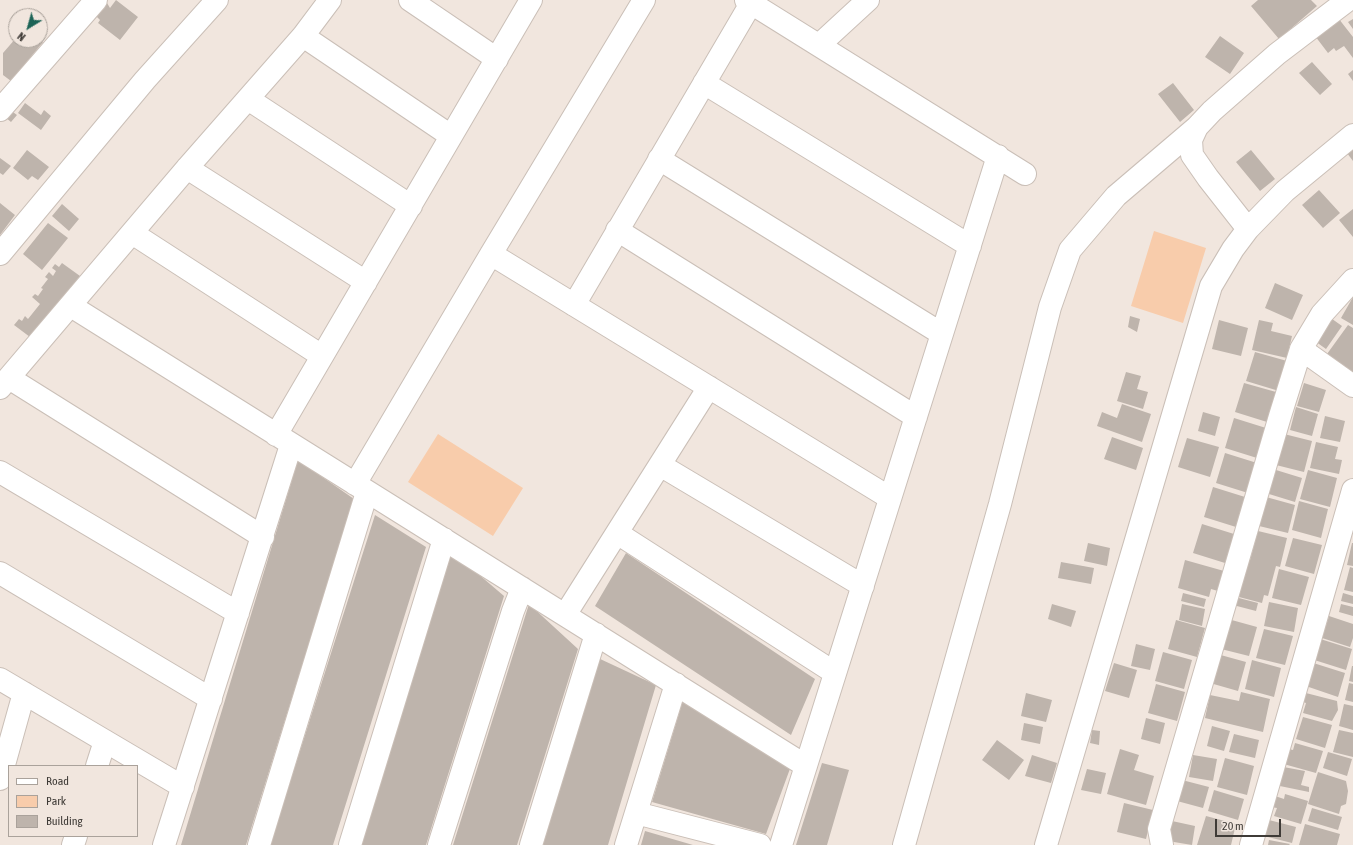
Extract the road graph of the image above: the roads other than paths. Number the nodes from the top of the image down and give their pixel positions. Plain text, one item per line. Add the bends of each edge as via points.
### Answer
1 (93, 0) edge
2 (217, 0) edge
3 (330, 0) edge
4 (410, 0) edge
5 (532, 0) edge
6 (644, 0) edge
7 (868, 0) edge
8 (1348, 0) edge
9 (750, 1) edge
10 (303, 36) junction
11 (819, 45) junction
12 (497, 59) junction
13 (704, 83) junction
14 (248, 99) junction
15 (0, 110) edge
16 (1197, 127) junction
17 (1353, 135) edge
18 (451, 136) junction
19 (998, 156) junction
20 (659, 159) junction
21 (187, 168) junction
22 (1025, 174) dead end
23 (411, 206) junction
24 (1248, 229) junction
25 (617, 230) junction
26 (132, 233) junction
27 (970, 246) junction
28 (0, 254) edge
29 (491, 254) junction
30 (1353, 280) edge
31 (366, 282) junction
32 (574, 305) junction
33 (71, 306) junction
34 (942, 334) junction
35 (1301, 349) junction
36 (322, 356) junction
37 (4, 383) edge
38 (1353, 386) edge
39 (709, 387) junction
40 (916, 417) junction
41 (284, 440) junction
42 (660, 465) junction
43 (0, 472) edge
44 (361, 488) junction
45 (1353, 490) edge
46 (890, 498) junction
47 (617, 533) junction
48 (262, 537) junction
49 (444, 540) junction
50 (0, 573) edge
51 (863, 586) junction
52 (522, 588) junction
53 (238, 613) junction
54 (565, 615) junction
55 (596, 634) junction
56 (835, 673) junction
57 (0, 679) edge
58 (676, 684) junction
59 (24, 693) junction
60 (211, 699) junction
61 (105, 741) junction
62 (97, 765) edge
63 (806, 766) junction
64 (0, 779) edge
65 (183, 787) junction
66 (636, 813) junction
67 (164, 845) edge
68 (259, 845) edge
69 (350, 845) edge
70 (439, 845) edge
71 (531, 845) edge
72 (626, 845) edge
73 (760, 845) edge
74 (782, 845) edge
75 (904, 845) edge
76 (1046, 845) edge
77 (1162, 845) edge
78 (1251, 845) edge

1 - 15 street
2 - 28 street via 145,80
3 - 10 street
4 - 12 street
5 - 12 street
6 - 29 street
7 - 11 street
8 - 16 street via 1277,54
9 - 11 street
9 - 13 street
10 - 14 street
10 - 18 street
11 - 19 street
12 - 18 street
13 - 20 street
13 - 27 street
14 - 21 street
14 - 23 street
16 - 24 street via 1191,140 1192,155
16 - 75 street via 1116,196 1070,250 1050,308 1000,504
17 - 24 street via 1285,191
18 - 23 street
19 - 22 street
19 - 27 street
20 - 25 street
20 - 34 street
21 - 26 street
21 - 31 street
23 - 31 street
24 - 76 street via 1211,286
25 - 32 street
25 - 40 street
26 - 33 street
26 - 36 street
27 - 34 street
29 - 32 street
29 - 44 street
30 - 35 street via 1322,314
31 - 36 street
32 - 39 street
33 - 37 street
33 - 41 street
34 - 40 street
35 - 38 street
35 - 77 street via 1159,829
36 - 41 street
37 - 48 street
39 - 42 street
39 - 46 street
40 - 46 street
41 - 44 street
41 - 48 street
42 - 47 street
42 - 51 street
43 - 53 street
44 - 49 street
44 - 68 street
45 - 78 street
46 - 51 street
47 - 54 street
47 - 56 street
48 - 53 street
49 - 52 street
49 - 69 street
50 - 60 street
51 - 56 street
52 - 54 street
52 - 70 street
53 - 60 street
54 - 55 street
55 - 58 street
55 - 71 street
56 - 63 street
57 - 59 street
58 - 63 street
58 - 66 street
59 - 61 street
59 - 64 street
60 - 65 street
61 - 62 street
61 - 65 street
63 - 74 street
65 - 67 street
66 - 72 street
66 - 73 street

